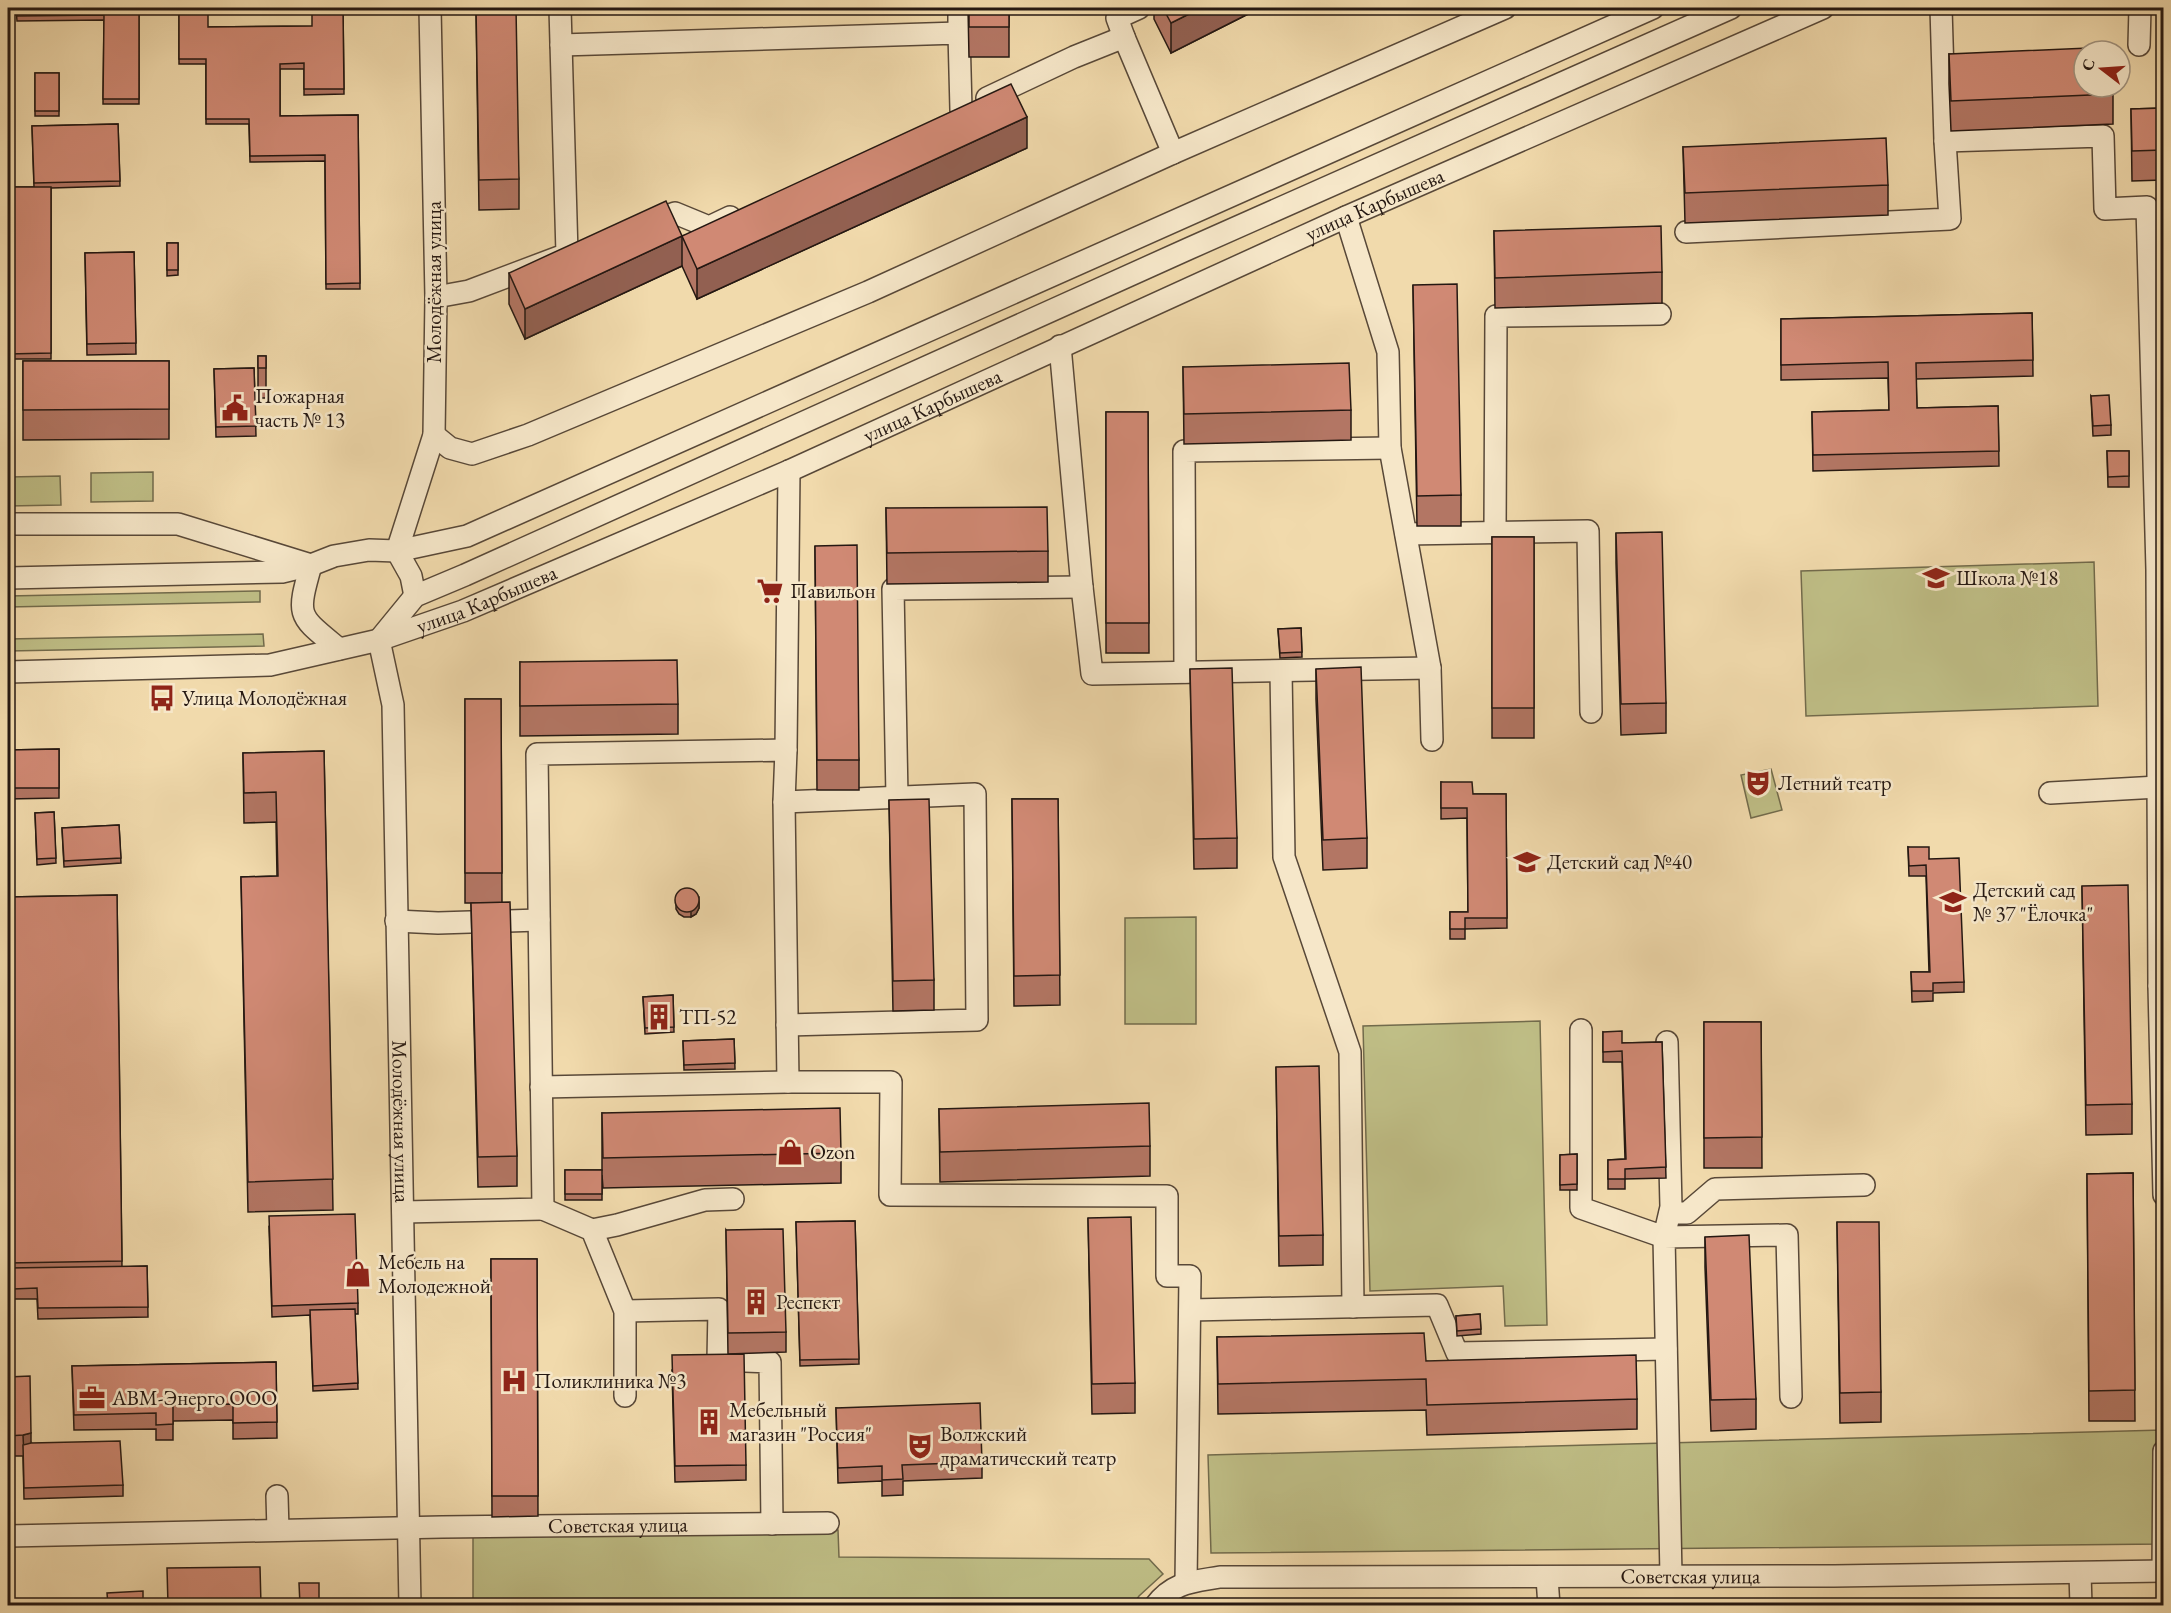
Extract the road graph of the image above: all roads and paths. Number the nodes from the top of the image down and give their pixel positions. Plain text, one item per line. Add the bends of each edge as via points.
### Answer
1 (430, 8) edge
2 (560, 8) edge
3 (959, 8) edge
4 (1140, 8) edge
5 (1506, 8) edge
6 (1653, 8) edge
7 (1731, 8) edge
8 (1823, 8) edge
9 (1941, 8) edge
10 (2140, 8) edge
11 (959, 33) junction
12 (1124, 37) junction
13 (561, 45) junction
14 (2139, 45) dead end
15 (961, 110) junction
16 (940, 120) edge
17 (1945, 141) junction
18 (1173, 153) junction
19 (2155, 207) edge
20 (751, 208) edge
21 (1346, 217) junction
22 (632, 230) edge
23 (1686, 232) dead end
24 (588, 246) edge
25 (567, 254) junction
26 (436, 297) junction
27 (1660, 314) dead end
28 (1060, 346) junction
29 (434, 435) junction
30 (1390, 448) junction
31 (789, 471) junction
32 (8, 524) edge
33 (1495, 532) junction
34 (1406, 534) junction
35 (397, 551) junction
36 (311, 565) junction
37 (2160, 570) edge
38 (8, 578) edge
39 (1082, 586) junction
40 (415, 596) junction
41 (379, 640) junction
42 (339, 649) junction
43 (1430, 668) junction
44 (1281, 670) junction
45 (8, 672) edge
46 (1185, 672) junction
47 (1591, 712) dead end
48 (1432, 740) dead end
49 (786, 750) junction
50 (2158, 787) junction
51 (2050, 793) dead end
52 (897, 797) junction
53 (784, 802) junction
54 (539, 920) junction
55 (396, 921) junction
56 (2161, 986) edge
57 (787, 1025) junction
58 (1581, 1030) dead end
59 (1667, 1042) dead end
60 (788, 1082) junction
61 (541, 1087) junction
62 (1864, 1185) dead end
63 (2163, 1195) edge
64 (733, 1199) dead end
65 (543, 1209) junction
66 (403, 1212) junction
67 (1670, 1212) junction
68 (592, 1230) junction
69 (1664, 1237) junction
70 (1353, 1306) junction
71 (1190, 1310) junction
72 (625, 1311) junction
73 (1666, 1349) junction
74 (625, 1396) dead end
75 (1791, 1397) dead end
76 (2163, 1451) edge
77 (277, 1496) dead end
78 (828, 1523) dead end
79 (772, 1524) junction
80 (408, 1527) junction
81 (278, 1530) junction
82 (8, 1536) edge
83 (2163, 1571) edge
84 (2080, 1573) junction
85 (1671, 1576) junction
86 (1547, 1578) junction
87 (1186, 1583) junction
88 (410, 1605) edge
89 (1155, 1605) edge
90 (1549, 1605) edge
91 (2081, 1605) edge

1 - 26 street, Молодёжная улица
2 - 13 street
3 - 11 street
4 - 12 street via 1117,18
5 - 18 street
6 - 35 street via 467,536
7 - 40 street, улица Карбышева
8 - 21 street, улица Карбышева
9 - 17 street
10 - 14 street
11 - 13 street
11 - 15 street
12 - 15 street
12 - 18 street
13 - 25 street
15 - 16 street
17 - 19 street via 2103,136 2105,209
17 - 23 street via 1950,219
18 - 29 street via 868,292 528,435 472,454 450,448
19 - 37 street
20 - 22 street via 709,227 675,213
21 - 28 street, улица Карбышева
21 - 30 street via 1388,352
24 - 25 street
25 - 26 street via 469,291
26 - 29 street, Молодёжная улица
27 - 33 street via 1496,316
28 - 31 street, улица Карбышева
28 - 39 street
29 - 35 street, Молодёжная улица
30 - 34 street
30 - 46 street via 1184,451
31 - 41 street, улица Карбышева via 463,611
31 - 49 street
32 - 36 street via 178,524
33 - 34 street
33 - 47 street via 1588,531
34 - 43 street
35 - 36 street via 369,550
35 - 40 street via 411,576
36 - 38 street via 282,572
36 - 42 street via 301,607 308,623
37 - 50 street
39 - 46 street via 1092,674
39 - 52 street via 893,589
40 - 41 street
41 - 42 street, улица Карбышева
41 - 55 street, Молодёжная улица via 393,705
42 - 45 street, улица Карбышева via 270,665
43 - 44 street
43 - 48 street
44 - 46 street
44 - 70 street via 1284,857 1350,1052
49 - 53 street
49 - 54 street via 537,754
50 - 51 street
50 - 56 street
52 - 53 street
52 - 57 street via 975,794 977,1020
53 - 57 street
54 - 55 street
54 - 61 street
55 - 66 street, Молодёжная улица
56 - 63 street
57 - 60 street
58 - 69 street via 1581,1208
59 - 67 street
60 - 61 street
60 - 71 street via 891,1082 890,1195 1167,1196 1167,1276 1190,1276
61 - 65 street
62 - 67 street via 1715,1189 1687,1213
64 - 68 street via 705,1200
65 - 66 street
65 - 68 street
66 - 80 street, Молодёжная улица
67 - 69 street
68 - 72 street
69 - 73 street
69 - 75 street via 1787,1235
70 - 71 street
70 - 73 street via 1437,1305 1457,1353
71 - 87 street
72 - 74 street
72 - 79 street via 719,1309 718,1360 770,1362
73 - 85 street
76 - 83 street
77 - 81 street
78 - 79 street, Советская улица
79 - 80 street, Советская улица
80 - 81 street, Советская улица
80 - 88 street, Молодёжная улица
81 - 82 street, Советская улица
83 - 84 street, Советская улица
84 - 85 street, Советская улица
84 - 91 street
85 - 86 street, Советская улица
86 - 87 street, Советская улица via 1220,1577
86 - 90 street
87 - 89 street via 1164,1594

